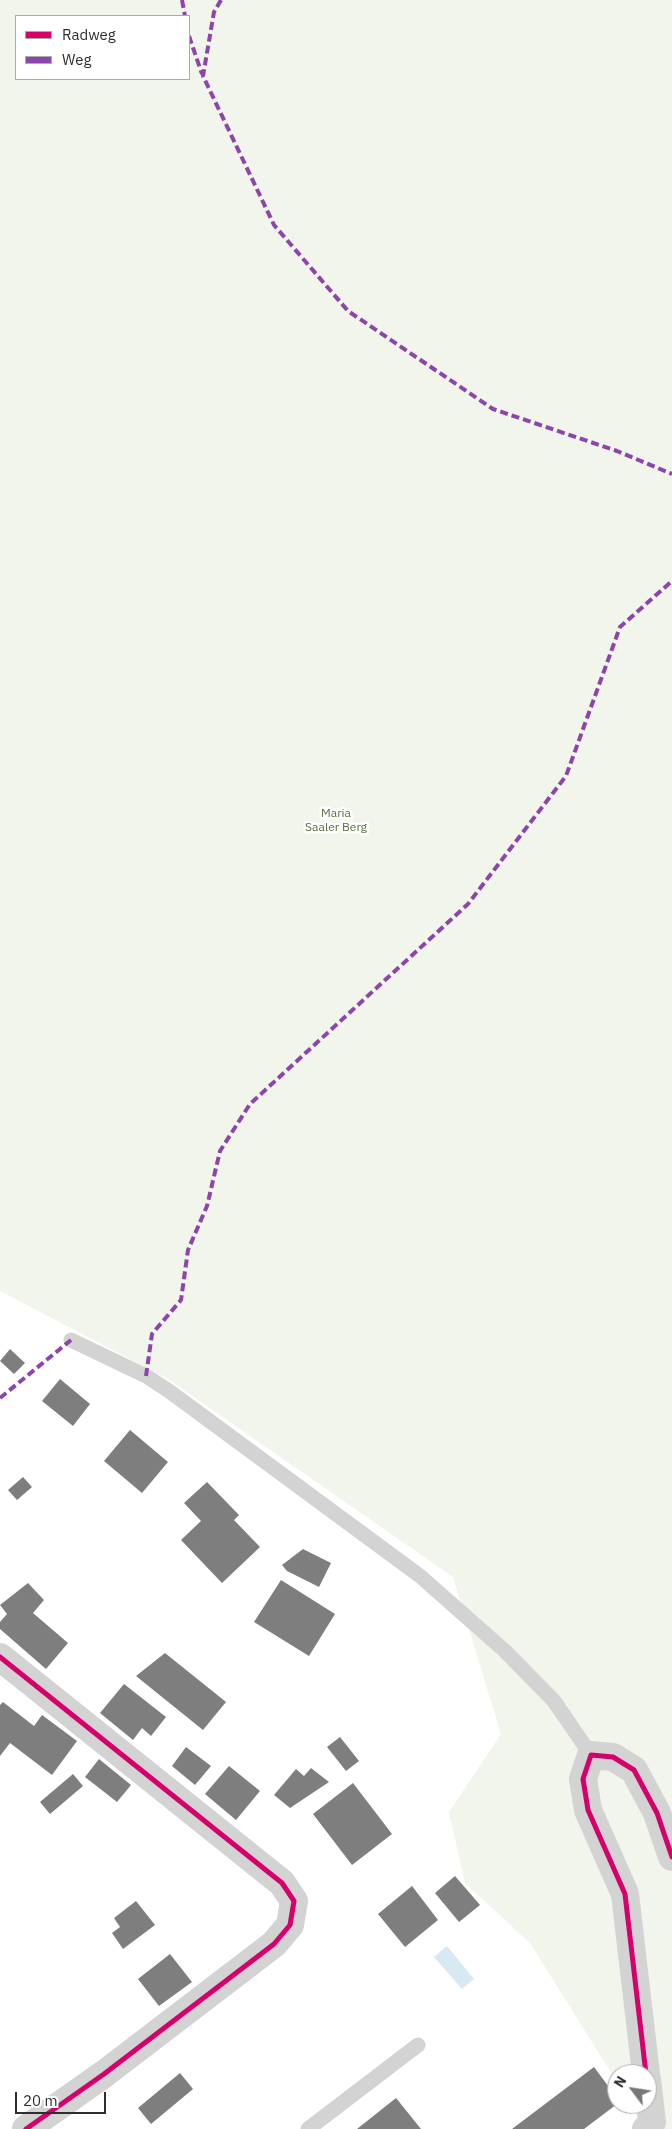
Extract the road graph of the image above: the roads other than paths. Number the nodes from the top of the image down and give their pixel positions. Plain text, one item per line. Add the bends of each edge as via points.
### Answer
1 (71, 1340) dead end
2 (0, 1657) edge
3 (591, 1755) junction
4 (672, 1857) edge
5 (418, 2045) dead end
6 (645, 2064) edge
7 (651, 2114) edge
8 (26, 2129) edge
9 (308, 2129) edge
10 (646, 2129) edge

1 - 3 lane via 146,1376 169,1391 420,1576 505,1651 554,1701
2 - 8 street via 282,1883 294,1901 290,1925 274,1944 104,2074
3 - 4 street via 613,1757 634,1770 657,1813
3 - 6 street via 584,1779 588,1810 625,1894
5 - 9 lane
7 - 10 street via 652,2122

